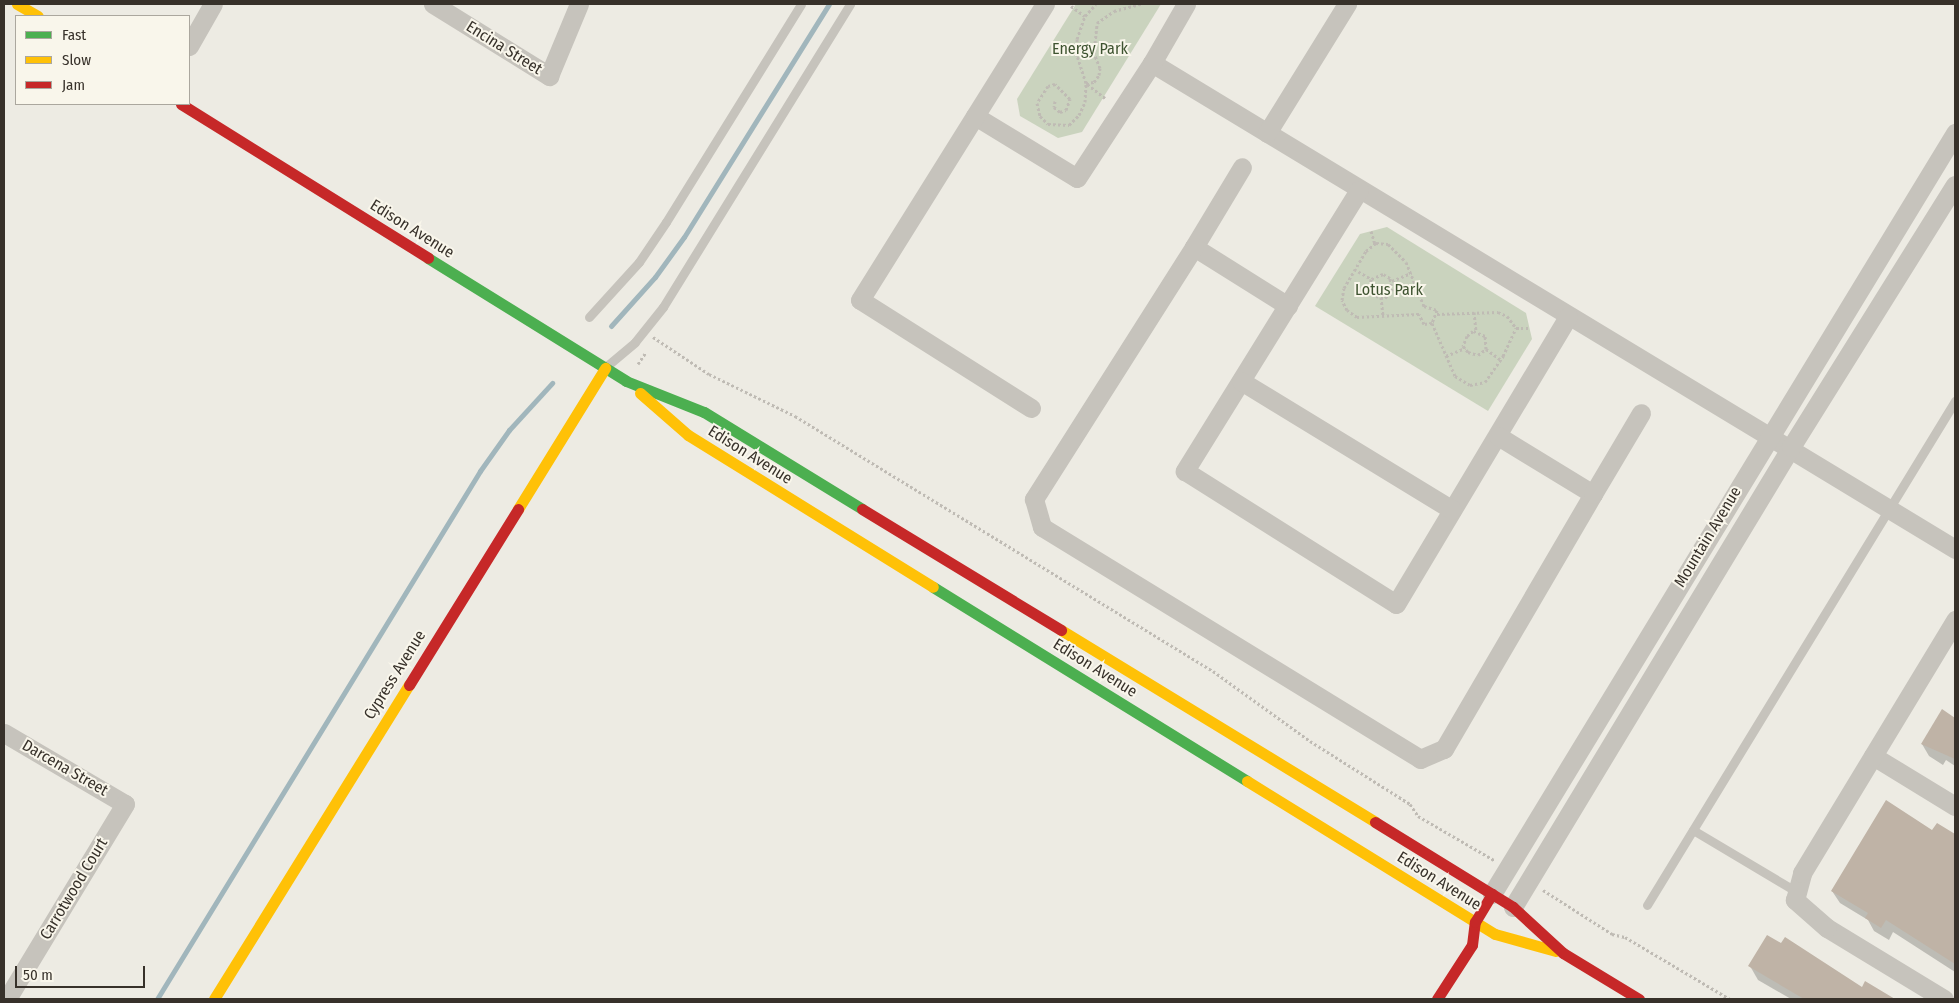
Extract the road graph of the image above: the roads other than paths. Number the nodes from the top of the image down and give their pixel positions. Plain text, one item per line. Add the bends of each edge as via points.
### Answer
1 (17, 4) edge
2 (213, 4) edge
3 (433, 4) edge
4 (579, 4) edge
5 (801, 4) edge
6 (850, 4) edge
7 (1045, 4) edge
8 (1186, 4) edge
9 (1347, 4) edge
10 (36, 15) edge
11 (190, 44) edge
12 (1152, 63) junction
13 (183, 105) edge
14 (975, 116) junction
15 (1267, 133) junction
16 (1955, 133) edge
17 (1242, 167) dead end
18 (1955, 185) edge
19 (1359, 190) junction
20 (1194, 247) junction
21 (1288, 306) junction
22 (589, 317) dead end
23 (1568, 317) junction
24 (604, 368) junction
25 (626, 381) junction
26 (1241, 381) junction
27 (1955, 401) edge
28 (1031, 408) dead end
29 (1641, 413) dead end
30 (1770, 435) junction
31 (1498, 436) junction
32 (1791, 447) junction
33 (1593, 494) junction
34 (1452, 510) junction
35 (1889, 510) junction
36 (1955, 549) edge
37 (1955, 620) edge
38 (4, 733) edge
39 (1873, 756) junction
40 (125, 804) joint
41 (1955, 806) edge
42 (1693, 830) junction
43 (1797, 892) junction
44 (1492, 894) junction
45 (1647, 905) dead end
46 (1512, 906) junction
47 (1475, 922) junction
48 (1494, 934) junction
49 (1472, 945) junction
50 (1563, 953) junction
51 (8, 989) edge
52 (214, 999) edge
53 (1437, 999) edge
54 (1639, 999) edge
55 (1944, 999) edge

1 - 10 main road
2 - 11 street
3 - 4 street, Encina Street via 549,76
5 - 22 lane via 639,262
6 - 24 lane via 689,268 644,331
7 - 14 street
8 - 12 street
9 - 15 street
12 - 14 street via 1076,178
12 - 15 street
13 - 24 main road, Edison Avenue
14 - 28 street via 860,300
15 - 19 street
16 - 30 street, Mountain Avenue
17 - 20 street
18 - 32 street, Mountain Avenue
19 - 21 street
19 - 23 street
20 - 21 street
20 - 33 street via 1034,499 1042,527 1420,758 1444,749
21 - 26 street
23 - 30 street
23 - 31 street
24 - 25 main road, Edison Avenue
24 - 52 main road, Cypress Avenue
25 - 44 main road, Edison Avenue via 704,412
25 - 47 main road, Edison Avenue via 688,435
26 - 34 street
26 - 34 street via 1185,471 1396,604
27 - 35 lane
29 - 33 street
30 - 32 street
30 - 44 street, Mountain Avenue
31 - 33 street
31 - 34 street
32 - 35 street
32 - 46 street, Mountain Avenue
35 - 36 street
35 - 42 lane
37 - 39 street
38 - 40 street, Darcena Street
39 - 41 street
39 - 43 street via 1802,873
40 - 51 street, Carrotwood Court
42 - 43 lane
42 - 45 lane
43 - 55 street via 1795,900 1827,928
44 - 46 main road, Edison Avenue
44 - 47 main road, Mountain Avenue
46 - 48 main road, Mountain Avenue
46 - 50 main road, Edison Avenue
47 - 48 main road, Edison Avenue
47 - 49 main road, Mountain Avenue
48 - 49 main road
48 - 50 main road, Edison Avenue
49 - 53 main road, Mountain Avenue
50 - 54 main road, Edison Avenue

